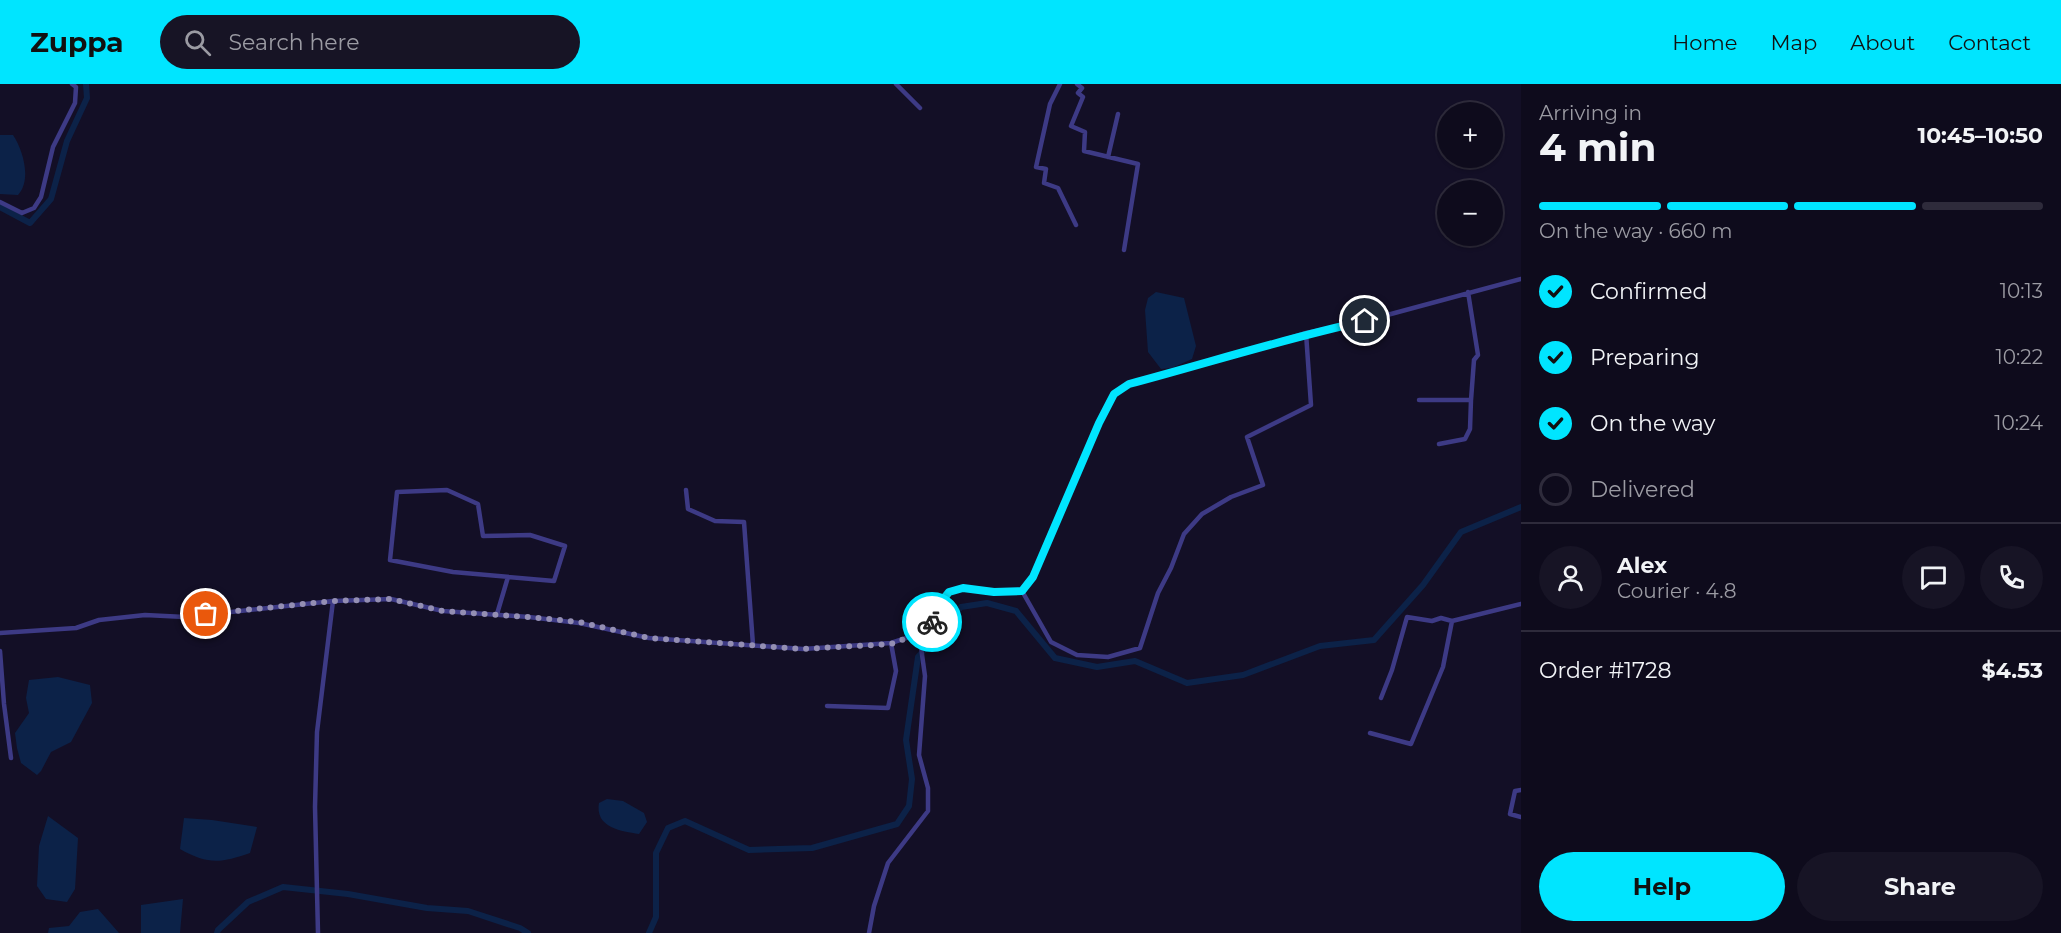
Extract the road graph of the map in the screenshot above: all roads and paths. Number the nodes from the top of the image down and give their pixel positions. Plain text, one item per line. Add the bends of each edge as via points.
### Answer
1 (72, 84) edge
2 (896, 84) edge
3 (1060, 84) edge
4 (1077, 84) edge
5 (920, 108) dead end
6 (1118, 114) dead end
7 (1108, 157) junction
8 (0, 202) edge
9 (1077, 225) dead end
10 (1124, 250) dead end
11 (1521, 279) edge
12 (1468, 292) junction
13 (1306, 333) junction
14 (1419, 400) dead end
15 (1471, 400) junction
16 (1439, 444) dead end
17 (686, 490) dead end
18 (508, 577) junction
19 (1022, 591) junction
20 (333, 601) junction
21 (1521, 603) edge
22 (497, 615) junction
23 (1452, 621) junction
24 (0, 633) edge
25 (919, 635) junction
26 (891, 644) junction
27 (753, 645) junction
28 (0, 651) edge
29 (1381, 698) dead end
30 (827, 706) dead end
31 (1370, 733) dead end
32 (12, 758) dead end
33 (1521, 790) edge
34 (1521, 817) edge
35 (318, 933) edge
36 (869, 933) edge

1 - 8 street via 76,87 75,103 53,147 41,197 34,208 22,213
2 - 5 street
3 - 9 street via 1050,104 1036,167 1046,169 1044,183 1058,188
4 - 7 street via 1083,97 1071,126 1085,132 1084,151
6 - 7 street
7 - 10 street via 1138,164
11 - 12 street
12 - 13 street
12 - 15 street via 1478,355 1474,360
13 - 19 street via 1129,384 1114,394 1033,577
13 - 19 street via 1311,405 1247,437 1263,485 1202,514 1184,534 1158,593 1140,648 1108,657 1077,656 1051,642
14 - 15 street
15 - 16 street via 1470,429 1465,439
17 - 27 street via 688,509 715,520 744,522
18 - 18 street via 554,581 565,546 530,535 483,536 478,504 447,490 397,492 390,560
18 - 22 street
19 - 25 street via 963,588 949,592 931,625
20 - 22 street via 391,599 443,611
20 - 24 street via 185,617 145,615 99,620 76,628
20 - 35 street via 317,732
21 - 23 street
22 - 27 street via 579,622 649,638
23 - 29 street via 1407,617
23 - 31 street via 1443,667 1411,744
25 - 26 street
25 - 36 street via 925,676 919,755 928,788 928,811 888,863
26 - 27 street via 803,649
26 - 30 street via 896,671 888,708
28 - 32 street
33 - 34 street via 1515,791 1510,814

